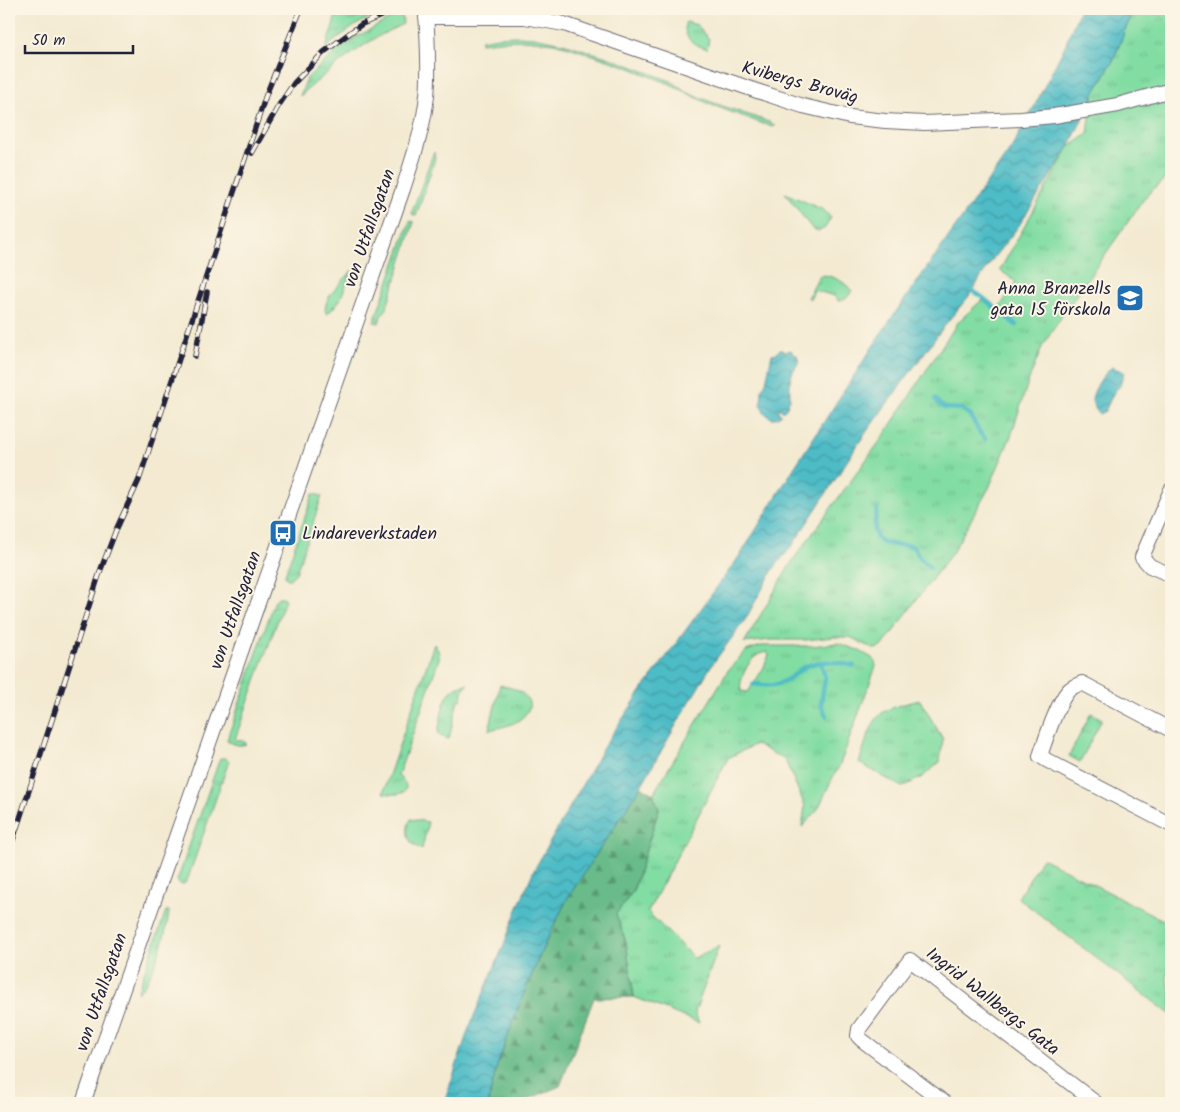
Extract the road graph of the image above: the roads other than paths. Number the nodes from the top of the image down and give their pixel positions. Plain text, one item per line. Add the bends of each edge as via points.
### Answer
1 (426, 13) edge
2 (1171, 90) edge
3 (1171, 490) edge
4 (1171, 575) edge
5 (1171, 730) edge
6 (1171, 825) edge
7 (83, 1103) edge
8 (945, 1103) edge
9 (1096, 1103) edge

1 - 2 street, Kvibergs Broväg via 525,17 564,24 804,106 885,121 958,122 1054,116 1118,105
1 - 7 street, von Utfallsgatan via 427,93 413,157
3 - 4 street via 1142,557 1150,566
5 - 6 street via 1082,683 1069,689 1060,703 1040,756
8 - 9 street, Ingrid Wallbergs Gata via 858,1036 859,1029 910,960

